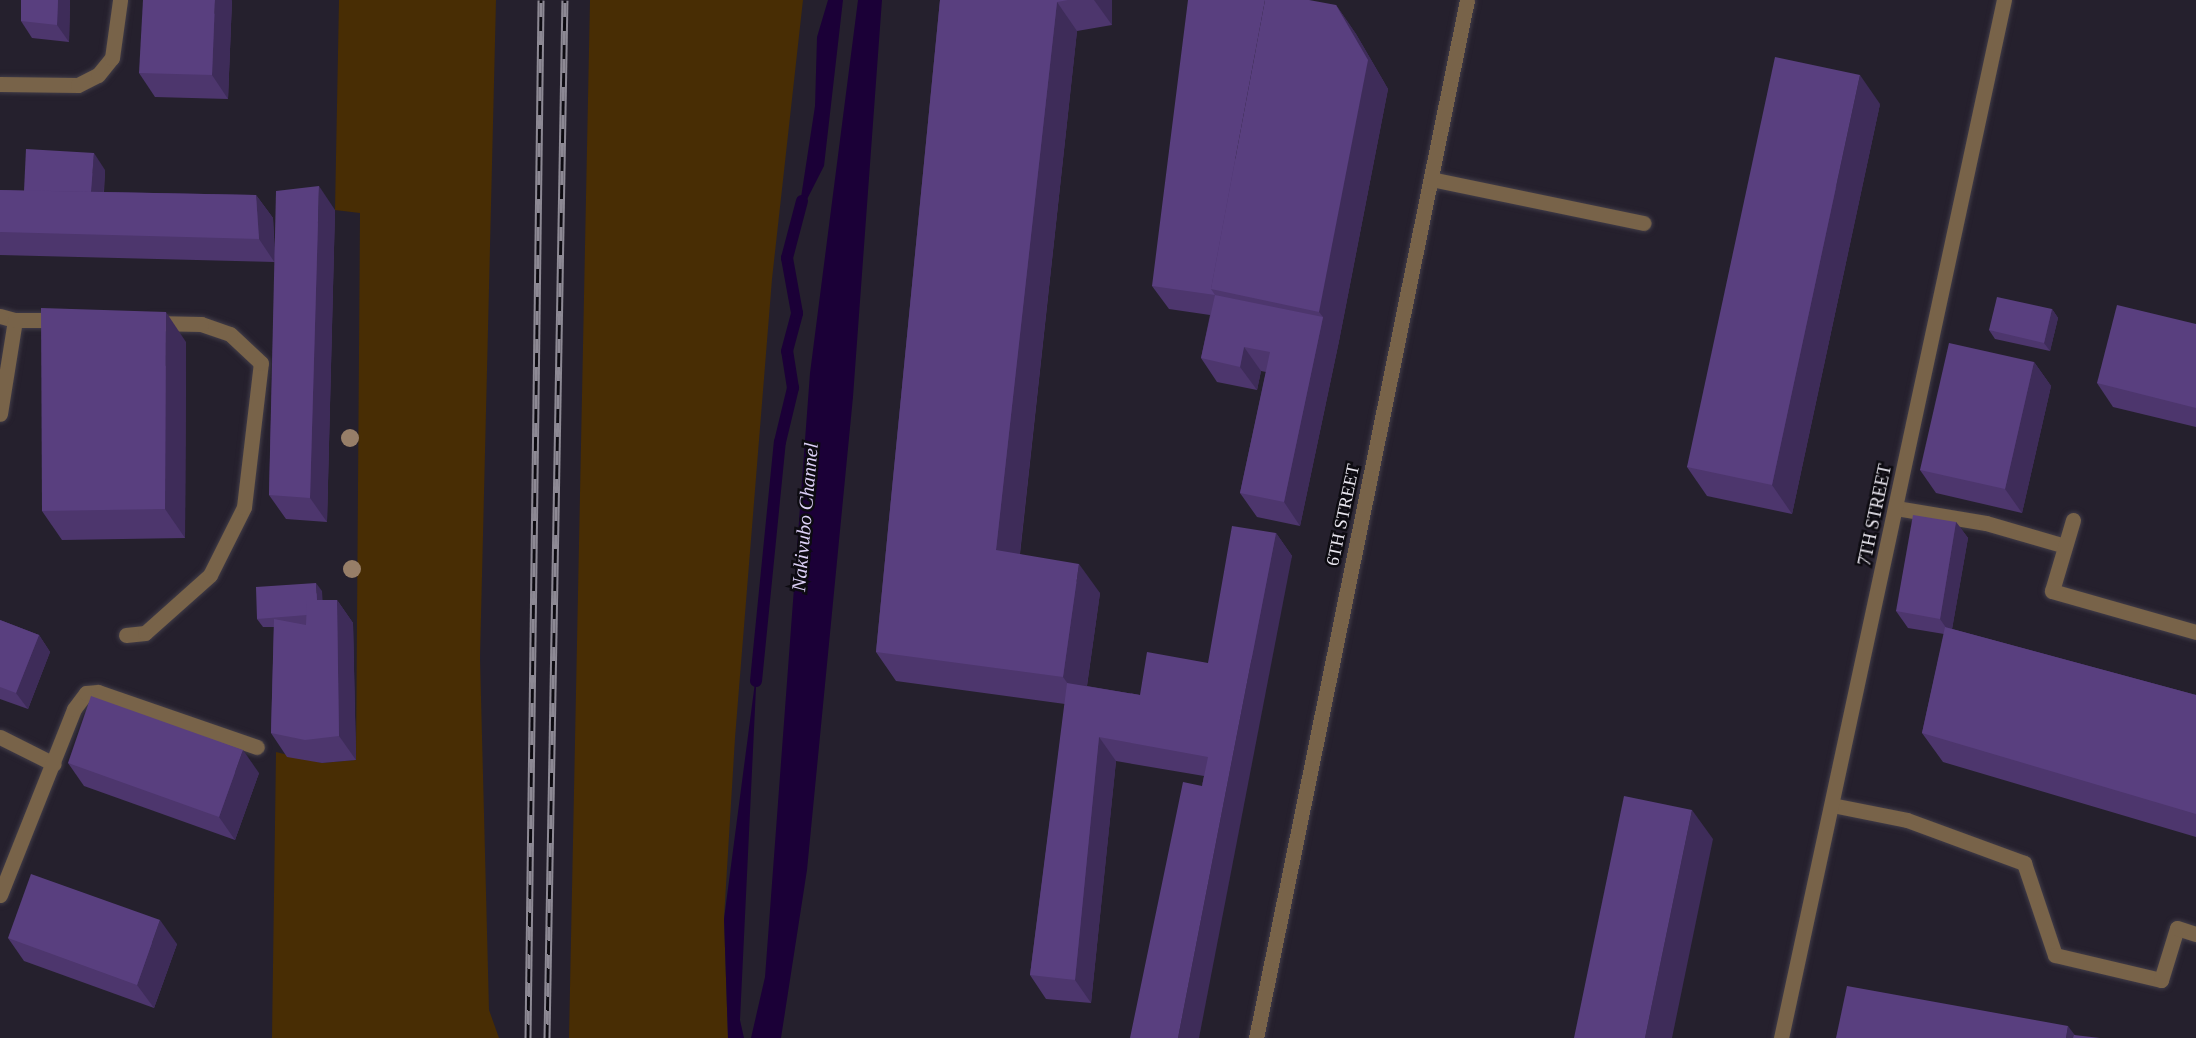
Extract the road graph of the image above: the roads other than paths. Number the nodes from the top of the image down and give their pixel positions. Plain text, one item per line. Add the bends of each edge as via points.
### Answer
1 (120, 0) edge
2 (1467, 0) edge
3 (2004, 0) edge
4 (0, 84) edge
5 (1431, 179) junction
6 (1643, 223) dead end
7 (7, 318) edge
8 (77, 321) edge
9 (133, 322) edge
10 (0, 414) edge
11 (1896, 508) junction
12 (2073, 520) dead end
13 (2065, 546) junction
14 (2196, 632) edge
15 (126, 635) dead end
16 (0, 737) edge
17 (257, 747) dead end
18 (54, 764) junction
19 (1832, 805) junction
20 (0, 895) edge
21 (2196, 934) edge
22 (1256, 1038) edge
23 (1782, 1038) edge

1 - 4 street via 112,58 98,75 78,85
2 - 5 street, 6TH STREET
3 - 11 street, 7TH STREET
5 - 6 street
5 - 22 street, 6TH STREET
7 - 8 street
7 - 10 street
9 - 15 street via 201,324 230,334 261,363 244,507 210,575 145,633
11 - 13 street via 1986,523
11 - 19 street, 7TH STREET
12 - 13 street
13 - 14 street via 2052,591
16 - 18 street
17 - 18 street via 98,692 81,697
18 - 20 street
19 - 21 street via 1906,820 2024,863 2055,955 2161,980 2176,928
19 - 23 street, 7TH STREET

